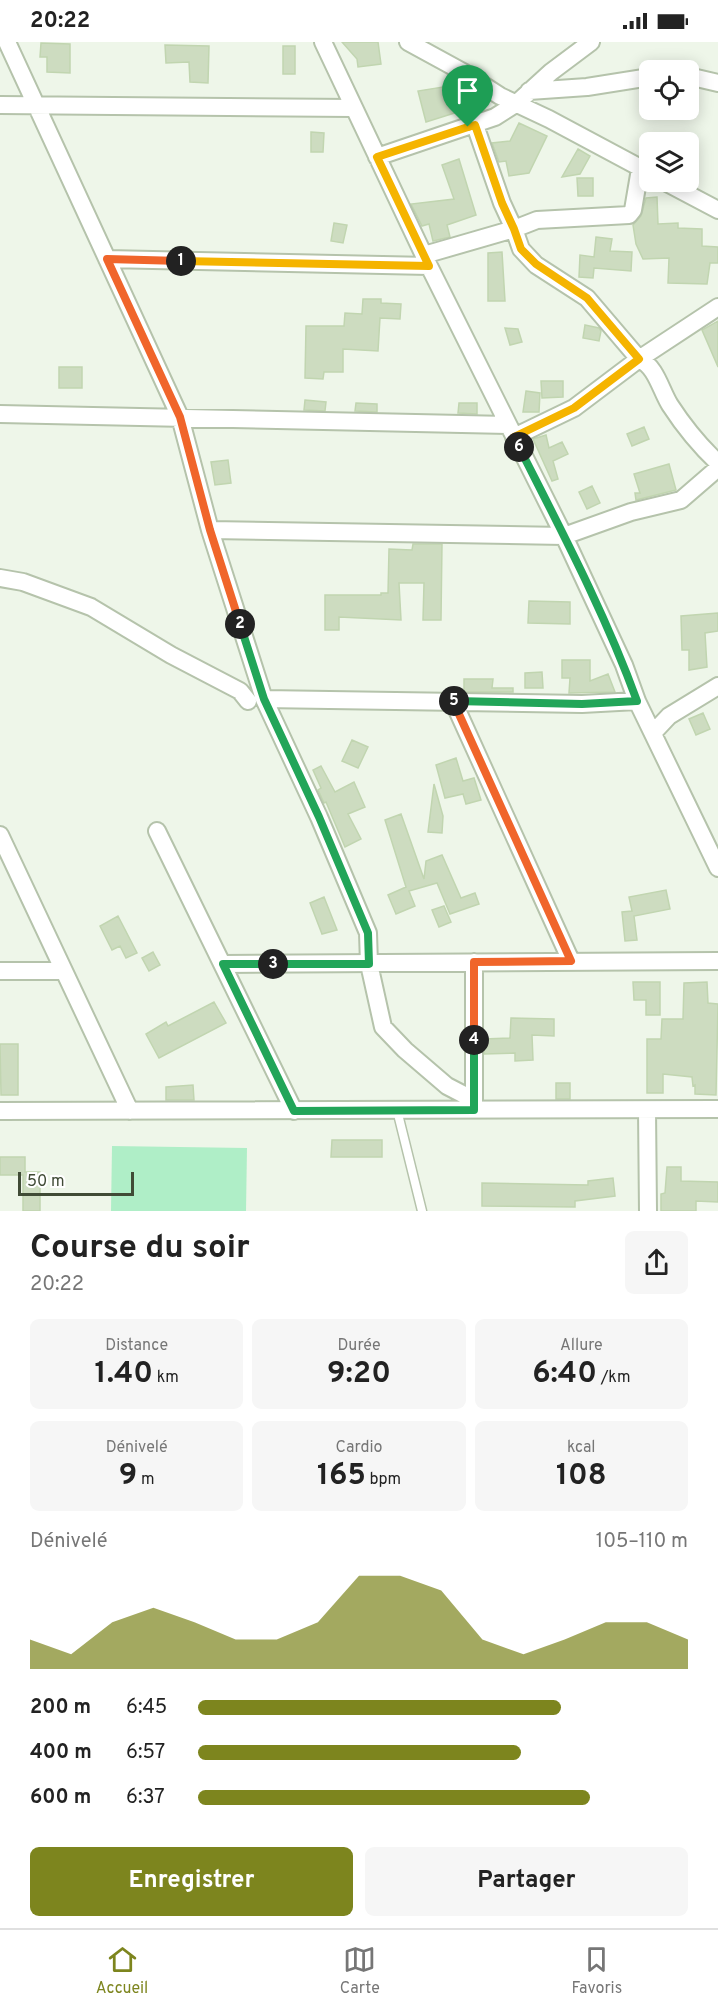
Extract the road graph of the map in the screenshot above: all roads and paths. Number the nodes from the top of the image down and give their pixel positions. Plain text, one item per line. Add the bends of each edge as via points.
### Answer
1 (7, 42) edge
2 (323, 42) edge
3 (408, 42) edge
4 (591, 42) edge
5 (464, 72) junction
6 (639, 79) edge
7 (699, 79) edge
8 (718, 83) edge
9 (523, 97) junction
10 (0, 105) edge
11 (35, 106) junction
12 (353, 108) junction
13 (475, 125) junction
14 (377, 157) junction
15 (639, 167) edge
16 (639, 190) edge
17 (684, 192) edge
18 (718, 210) edge
19 (514, 229) junction
20 (107, 259) junction
21 (426, 260) junction
22 (718, 307) edge
23 (639, 359) junction
24 (0, 414) edge
25 (180, 417) junction
26 (511, 431) junction
27 (718, 463) edge
28 (718, 468) edge
29 (210, 530) junction
30 (564, 536) junction
31 (0, 578) edge
32 (718, 686) edge
33 (256, 700) junction
34 (453, 701) junction
35 (637, 701) junction
36 (652, 733) junction
37 (157, 831) dead end
38 (0, 835) edge
39 (718, 868) edge
40 (718, 960) edge
41 (571, 961) junction
42 (474, 962) junction
43 (223, 964) junction
44 (369, 964) junction
45 (0, 971) edge
46 (63, 971) junction
47 (474, 1105) junction
48 (718, 1109) edge
49 (397, 1110) junction
50 (647, 1110) junction
51 (0, 1111) edge
52 (130, 1111) junction
53 (294, 1111) junction
54 (422, 1211) edge
55 (648, 1211) edge

1 - 11 street
2 - 12 street
3 - 5 street
4 - 9 street
5 - 9 street via 501,96
5 - 13 street
6 - 9 street
7 - 8 street
9 - 13 street via 495,117
9 - 15 street
10 - 11 street
11 - 12 street
11 - 20 street
12 - 14 street
13 - 14 street
13 - 19 street
14 - 21 street
16 - 19 street via 629,215 537,220
17 - 18 street
19 - 21 street
19 - 23 street via 521,249 536,264 587,298
20 - 21 street
20 - 25 street
21 - 26 street
22 - 23 street
23 - 26 street via 574,408
23 - 27 street via 654,373 670,405
24 - 25 street
25 - 26 street
25 - 29 street
26 - 30 street
28 - 30 street via 681,500 631,512
29 - 30 street
29 - 33 street
30 - 35 street
31 - 33 street via 23,582 91,607
32 - 36 street via 669,717
33 - 34 street
33 - 44 street via 319,817 368,933
34 - 35 street
34 - 41 street
35 - 36 street
36 - 39 street
37 - 43 street
38 - 46 street
40 - 41 street
41 - 42 street
42 - 44 street
42 - 47 street
43 - 44 street
43 - 53 street
44 - 47 street via 383,1027 447,1086
45 - 46 street
46 - 52 street
47 - 49 street
47 - 50 street
48 - 50 street
49 - 53 street
49 - 54 lane
50 - 55 street
51 - 52 street
52 - 53 street

